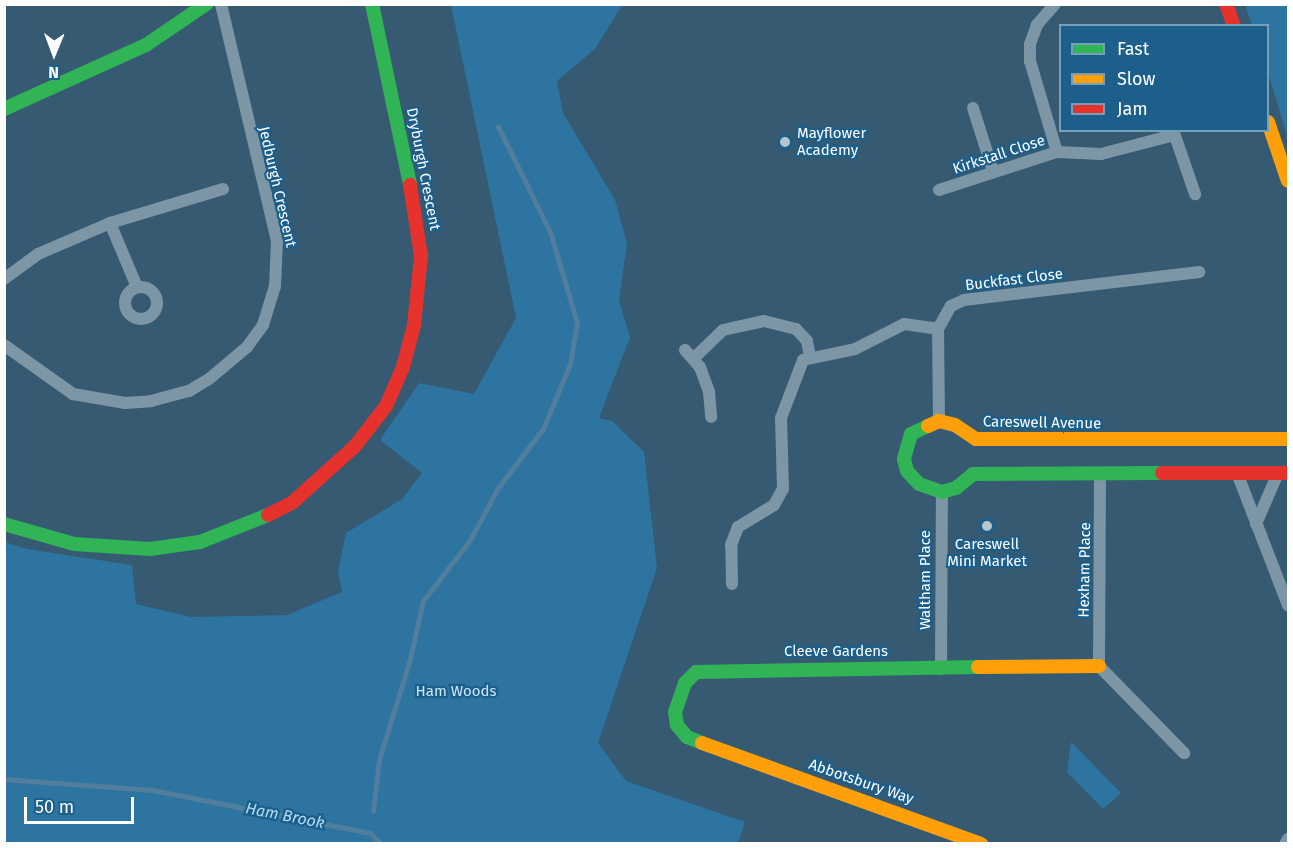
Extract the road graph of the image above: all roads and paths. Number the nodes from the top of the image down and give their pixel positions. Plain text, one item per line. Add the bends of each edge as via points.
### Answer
1 (206, 4) edge
2 (221, 4) edge
3 (372, 4) edge
4 (1055, 4) edge
5 (1226, 4) edge
6 (1233, 24) edge
7 (973, 108) dead end
8 (4, 109) edge
9 (1269, 125) edge
10 (1173, 133) edge
11 (1057, 152) junction
12 (993, 171) junction
13 (1288, 181) edge
14 (223, 189) dead end
15 (939, 190) dead end
16 (1195, 194) dead end
17 (110, 223) junction
18 (1199, 272) dead end
19 (4, 279) edge
20 (136, 287) dead end
21 (938, 329) junction
22 (4, 345) edge
23 (810, 356) junction
24 (711, 417) dead end
25 (939, 421) junction
26 (1288, 439) edge
27 (1237, 473) junction
28 (1283, 473) edge
29 (1100, 474) junction
30 (942, 492) junction
31 (4, 524) edge
32 (1256, 525) junction
33 (732, 584) dead end
34 (1288, 605) edge
35 (1099, 666) junction
36 (941, 669) junction
37 (1184, 753) dead end
38 (729, 755) joint
39 (944, 837) edge
40 (1288, 839) edge
41 (981, 843) edge
42 (1285, 843) edge

1 - 8 street via 146,45
2 - 22 street, Jedburgh Crescent via 276,241 275,286 263,325 247,347 209,380 189,391 151,401 125,403 73,394
3 - 31 street, Dryburgh Crescent via 406,161 421,256 414,325 404,367 386,406 355,446 293,502 251,524 200,542 150,549 112,549 74,544
4 - 11 street via 1037,25 1030,44 1030,61
5 - 6 street
7 - 12 street
9 - 13 street
10 - 11 street, Kirkstall Close via 1101,154
10 - 16 street, Kirkstall Close
11 - 12 street, Kirkstall Close
12 - 15 street, Kirkstall Close
14 - 17 street
17 - 19 street via 38,254
17 - 20 street
18 - 21 street, Buckfast Close via 964,300 951,306
21 - 23 street via 904,324 855,349
21 - 25 street
23 - 24 street via 807,341 796,329 765,321 723,330 690,354 709,392
23 - 33 street via 802,360 793,378 781,418 783,489 774,505 738,527 731,545
25 - 26 street, Careswell Avenue via 955,425 976,439
25 - 30 street via 911,434 904,459 907,471 919,484
27 - 28 street
27 - 29 street
27 - 32 street
28 - 32 street
29 - 30 street via 973,474 956,488
29 - 35 street, Hexham Place
30 - 36 street, Waltham Place
32 - 34 street
35 - 36 street, Cleeve Gardens
35 - 37 street
36 - 38 street, Cleeve Gardens via 696,672 684,682 677,698 677,725 687,737
38 - 39 street, Abbotsbury Way
39 - 41 street, Abbotsbury Way
40 - 42 street

